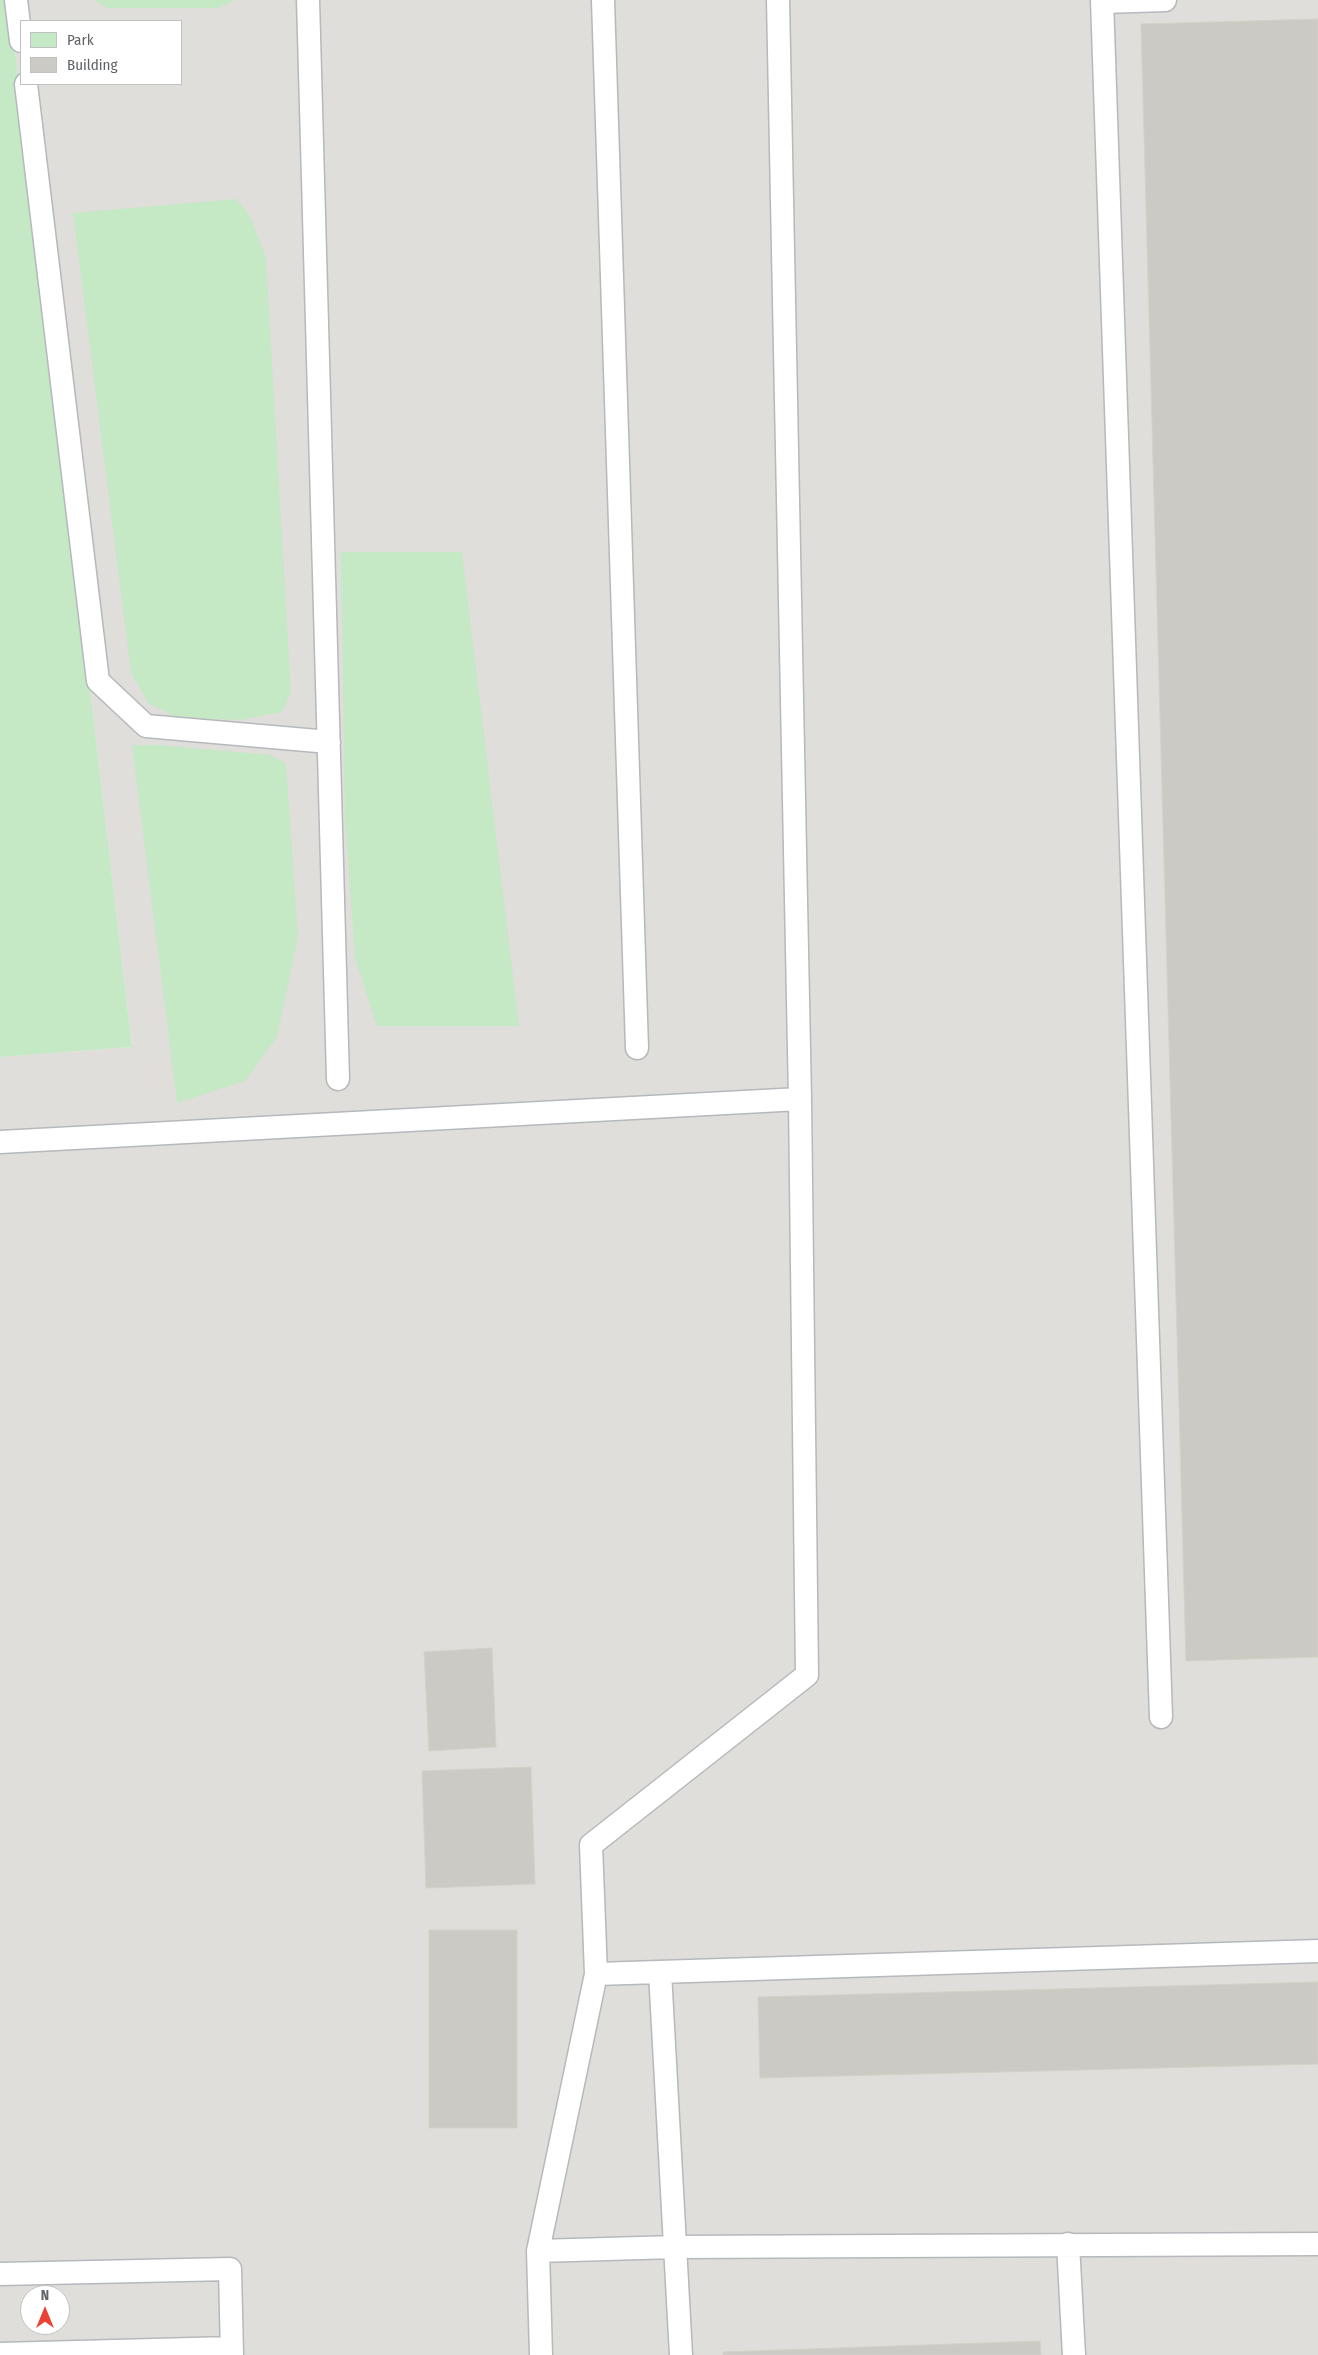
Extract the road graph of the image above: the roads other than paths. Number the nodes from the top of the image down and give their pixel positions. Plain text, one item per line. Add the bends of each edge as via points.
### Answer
1 (16, 0) edge
2 (308, 0) edge
3 (603, 0) edge
4 (778, 0) edge
5 (1165, 0) edge
6 (1103, 1) edge
7 (20, 34) edge
8 (26, 85) edge
9 (329, 742) junction
10 (637, 1048) dead end
11 (338, 1079) dead end
12 (800, 1099) junction
13 (0, 1142) edge
14 (1161, 1717) dead end
15 (1318, 1951) edge
16 (660, 1972) junction
17 (596, 1974) junction
18 (1068, 2244) junction
19 (1318, 2244) edge
20 (675, 2248) junction
21 (538, 2250) junction
22 (0, 2274) edge
23 (231, 2352) edge
24 (0, 2354) edge
25 (542, 2355) edge
26 (680, 2355) edge
27 (1074, 2355) edge

1 - 7 lane
2 - 9 lane
3 - 10 lane
4 - 12 lane
5 - 6 lane
6 - 14 lane
8 - 9 lane via 98,681 146,726
9 - 11 lane
12 - 13 lane
12 - 17 lane via 807,1675 591,1845
15 - 16 lane
16 - 17 lane
16 - 20 lane
17 - 21 lane
18 - 19 lane
18 - 20 lane
18 - 27 lane
20 - 21 lane
20 - 26 lane
21 - 25 lane
22 - 23 lane via 230,2269
23 - 24 lane

